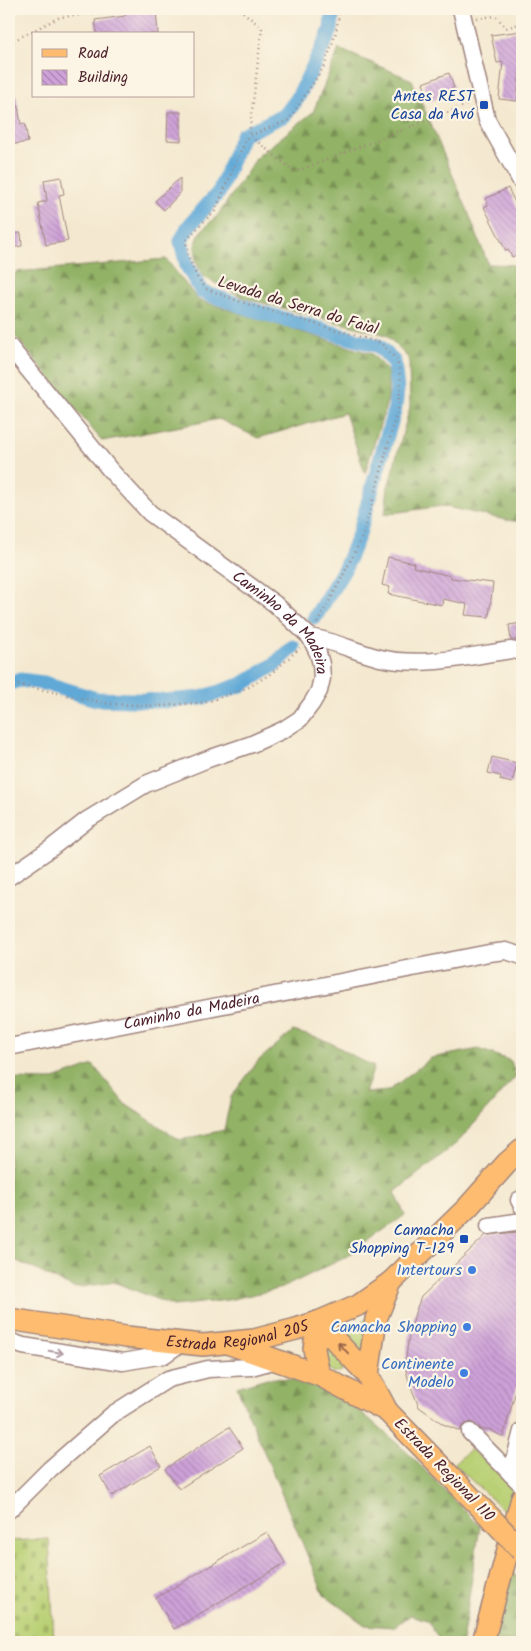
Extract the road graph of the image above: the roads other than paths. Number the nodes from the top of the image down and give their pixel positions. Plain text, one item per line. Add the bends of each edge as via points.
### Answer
1 (462, 14) edge
2 (522, 183) edge
3 (9, 346) edge
4 (310, 637) junction
5 (522, 652) edge
6 (9, 877) edge
7 (522, 956) edge
8 (9, 1047) edge
9 (522, 1150) edge
10 (522, 1221) edge
11 (489, 1226) dead end
12 (391, 1282) junction
13 (9, 1319) edge
14 (318, 1322) junction
15 (9, 1341) edge
16 (181, 1343) junction
17 (227, 1343) junction
18 (276, 1360) junction
19 (368, 1374) junction
20 (327, 1379) junction
21 (387, 1411) junction
22 (470, 1432) dead end
23 (522, 1432) edge
24 (517, 1479) edge
25 (522, 1498) edge
26 (9, 1510) edge
27 (522, 1551) edge
28 (483, 1642) edge

1 - 2 street via 487,120
3 - 4 street, Caminho da Madeira via 111,472 150,512 275,604
4 - 5 street via 381,658 421,662 511,650
4 - 6 street, Caminho da Madeira via 318,652 322,678 315,697 300,719 252,744 146,784 87,820
7 - 8 street, Caminho da Madeira via 506,951 489,953
9 - 12 main road, Estrada Regional 205
10 - 11 street
12 - 14 main road, Estrada Regional 205 via 358,1305
12 - 19 main road via 376,1319
13 - 16 main road, Estrada Regional 205
14 - 17 main road, Estrada Regional 205 via 254,1340
19 -> 14 main road, Estrada Regional 110
14 - 20 main road via 314,1349
15 -> 16 street via 42,1350 123,1362 164,1355
16 - 17 main road, Estrada Regional 205
17 - 18 main road, Estrada Regional 110
18 - 20 main road, Estrada Regional 110
18 - 26 street via 252,1367 208,1369 168,1379 113,1414
19 - 20 main road
19 - 21 main road, Estrada Regional 110
20 - 21 main road, Estrada Regional 110
21 - 27 main road, Estrada Regional 110, bridge
22 - 24 street
23 - 24 street
25 - 28 main road

